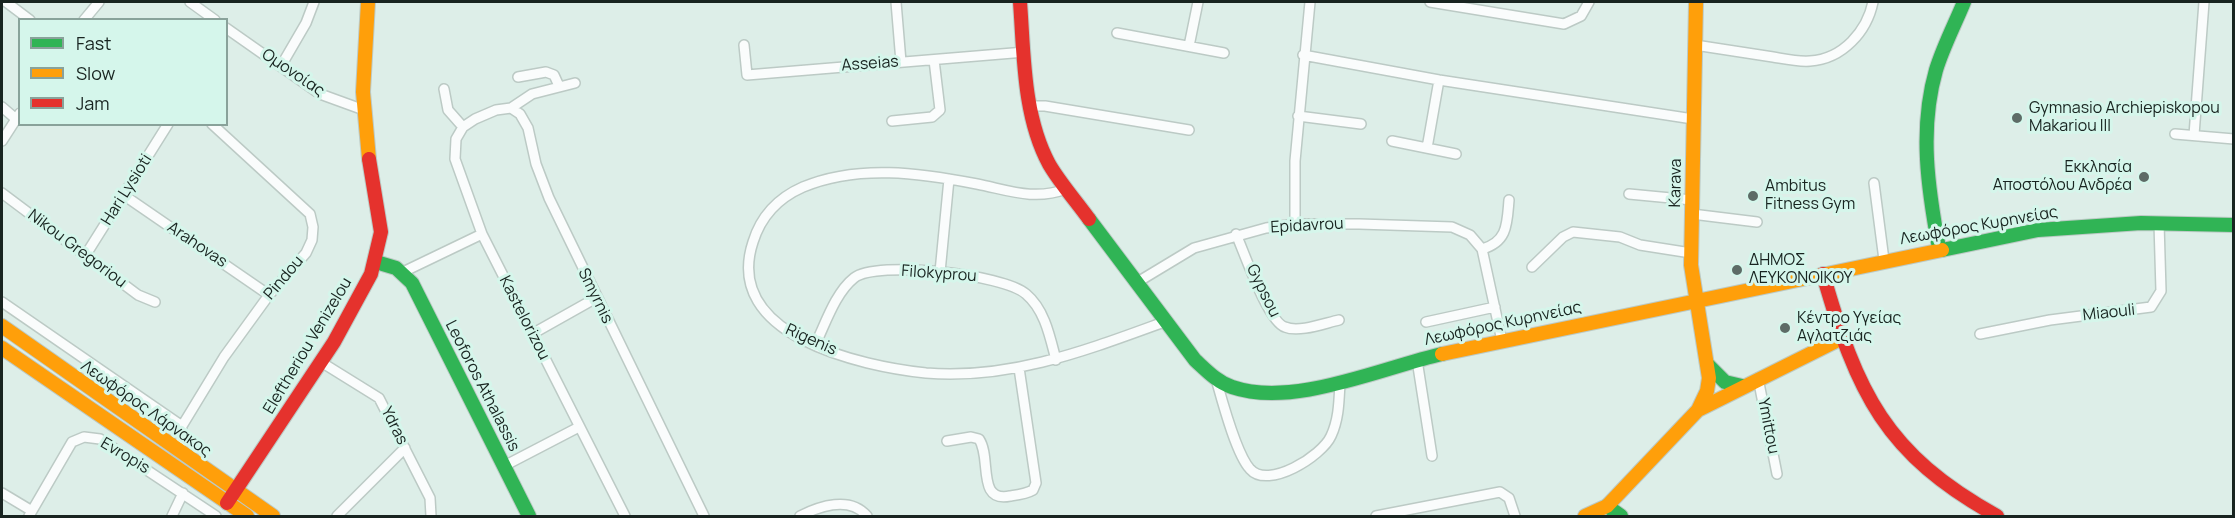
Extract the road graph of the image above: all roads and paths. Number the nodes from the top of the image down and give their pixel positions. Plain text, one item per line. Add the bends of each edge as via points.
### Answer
1 (6, 2) edge
2 (99, 2) edge
3 (190, 2) edge
4 (314, 2) edge
5 (368, 2) edge
6 (896, 2) edge
7 (1020, 2) edge
8 (1198, 2) edge
9 (1310, 2) edge
10 (1430, 2) edge
11 (1589, 2) edge
12 (1696, 2) edge
13 (1873, 2) edge
14 (1964, 2) edge
15 (2204, 2) edge
16 (27, 18) edge
17 (87, 18) edge
18 (212, 18) edge
19 (228, 29) edge
20 (1117, 33) dead end
21 (744, 45) dead end
22 (1695, 45) junction
23 (1189, 46) junction
24 (1025, 51) junction
25 (1224, 53) dead end
26 (1303, 55) junction
27 (934, 60) junction
28 (902, 62) junction
29 (281, 66) junction
30 (518, 76) dead end
31 (1439, 80) junction
32 (575, 83) dead end
33 (559, 86) junction
34 (444, 89) dead end
35 (1029, 106) junction
36 (2, 107) edge
37 (511, 108) junction
38 (364, 110) junction
39 (18, 116) edge
40 (1298, 116) junction
41 (1694, 120) junction
42 (892, 121) dead end
43 (1361, 124) dead end
44 (167, 126) edge
45 (214, 126) edge
46 (463, 127) junction
47 (1189, 130) dead end
48 (2175, 134) dead end
49 (2194, 135) junction
50 (2234, 139) edge
51 (2, 141) edge
52 (1392, 141) dead end
53 (1426, 148) junction
54 (1456, 154) dead end
55 (949, 179) junction
56 (1874, 183) dead end
57 (1066, 189) junction
58 (2, 193) edge
59 (1629, 194) dead end
60 (124, 196) junction
61 (1509, 200) dead end
62 (1692, 207) junction
63 (1757, 222) dead end
64 (2159, 223) junction
65 (1295, 224) junction
66 (2234, 225) edge
67 (482, 234) junction
68 (1236, 234) junction
69 (1482, 249) junction
70 (1939, 249) junction
71 (1691, 254) junction
72 (85, 256) junction
73 (1884, 261) junction
74 (376, 262) junction
75 (1532, 267) dead end
76 (403, 272) junction
77 (940, 272) junction
78 (1823, 274) junction
79 (1136, 283) junction
80 (269, 295) junction
81 (596, 298) junction
82 (1697, 300) junction
83 (2, 302) edge
84 (155, 302) dead end
85 (1495, 307) junction
86 (1339, 320) dead end
87 (1164, 322) junction
88 (1426, 322) dead end
89 (2, 329) edge
90 (532, 334) junction
91 (1980, 334) dead end
92 (1842, 338) junction
93 (1502, 341) junction
94 (815, 345) junction
95 (2, 348) edge
96 (1056, 360) junction
97 (1417, 360) junction
98 (321, 362) junction
99 (1708, 364) junction
100 (1019, 368) junction
101 (1758, 378) junction
102 (1216, 379) junction
103 (1340, 382) junction
104 (1742, 386) junction
105 (1698, 410) junction
106 (182, 426) junction
107 (579, 427) junction
108 (947, 441) dead end
109 (405, 448) junction
110 (180, 452) junction
111 (1432, 456) dead end
112 (504, 466) junction
113 (1777, 474) dead end
114 (183, 492) junction
115 (2, 493) edge
116 (231, 497) junction
117 (1607, 506) junction
118 (1423, 513) edge
119 (30, 514) edge
120 (172, 516) edge
121 (216, 516) edge
122 (247, 516) edge
123 (273, 516) edge
124 (337, 516) edge
125 (431, 516) edge
126 (529, 516) edge
127 (625, 516) edge
128 (704, 516) edge
129 (800, 516) edge
130 (867, 516) edge
131 (1376, 516) edge
132 (1515, 516) edge
133 (1585, 516) edge
134 (1621, 516) edge
135 (1997, 516) edge

1 - 16 street
2 - 17 street
3 - 18 street
4 - 29 street
5 - 38 main road, Eleftheriou Venizelou
6 - 28 street
7 - 24 main road, Λεωφόρος Κυρηνείας
8 - 23 street
9 - 26 street
10 - 11 street via 1564,24 1581,16
12 - 22 main road, Karava
13 - 22 street via 1859,34 1823,59 1797,60
14 - 70 main road via 1936,70 1929,119 1928,172
15 - 49 street
19 - 29 street, Ομονοίας
20 - 23 street
21 - 28 street, Asseias via 747,75
22 - 41 main road, Karava
23 - 25 street
24 - 27 street, Asseias
24 - 35 main road, Λεωφόρος Κυρηνείας
26 - 31 street
26 - 40 street
27 - 28 street, Asseias
27 - 42 street via 940,110 932,117
29 - 38 street, Ομονοίας via 320,94
30 - 33 street via 546,72 554,75
31 - 41 street
31 - 53 street
32 - 33 street
33 - 37 street via 532,94
34 - 46 street via 448,110
35 - 47 street via 1045,105
35 - 57 main road, Λεωφόρος Κυρηνείας via 1038,140
36 - 39 street
37 - 46 street via 475,118
37 - 81 street, Smyrnis via 528,128 539,173
38 - 74 main road, Eleftheriou Venizelou via 381,234
39 - 51 street
40 - 43 street
40 - 65 street
41 - 62 main road, Karava
44 - 60 street, Hari Lysioti
45 - 80 street, Pindou via 310,214 314,227 309,246
46 - 67 street, Kastelorizou via 456,139 455,159
48 - 49 street
49 - 50 street
52 - 53 street
53 - 54 street
55 - 57 street, Rigenis via 1025,195
55 - 77 street
55 - 94 street, Rigenis via 858,173 802,188 773,206 751,248 749,272 754,293 776,323
56 - 73 street
57 - 79 main road, Λεωφόρος Κυρηνείας
58 - 72 street, Nikou Gregoriou
59 - 62 street
60 - 72 street, Hari Lysioti
60 - 80 street, Arahovas
61 - 69 street via 1504,236
62 - 63 street
62 - 71 main road, Karava
64 - 66 main road, Λεωφόρος Κυρηνείας
64 - 70 main road, Λεωφόρος Κυρηνείας via 2067,226
64 - 91 street, Miaouli via 2161,291 2151,307 2040,321
65 - 68 street, Epidavrou
65 - 69 street, Epidavrou via 1452,227 1470,235
67 - 76 street
67 - 90 street, Kastelorizou
68 - 79 street, Epidavrou via 1186,252
68 - 86 street, Gypsou via 1264,300 1280,324 1298,328
69 - 85 street
70 - 73 main road, Λεωφόρος Κυρηνείας
71 - 75 street via 1640,245 1620,237 1573,232
71 - 82 main road, Karava
72 - 84 street, Nikou Gregoriou via 138,295
73 - 78 main road, Λεωφόρος Κυρηνείας
74 - 76 main road
74 - 98 main road, Eleftheriou Venizelou
76 - 112 main road, Leoforos Athalassis
77 - 94 street, Filokyprou via 862,273 844,290
77 - 96 street, Filokyprou via 996,279 1027,294 1047,324
78 - 82 main road, Λεωφόρος Κυρηνείας
78 - 92 main road
79 - 87 main road, Λεωφόρος Κυρηνείας
80 - 106 street, Pindou via 224,357
81 - 90 street
81 - 128 street, Smyrnis
82 - 93 main road, Λεωφόρος Κυρηνείας
82 - 99 main road, Karava
83 - 106 street
85 - 88 street
85 - 93 street
87 - 96 street, Rigenis
87 - 102 main road, Λεωφόρος Κυρηνείας
89 - 110 main road, Λεωφόρος Λάρνακος
90 - 107 street, Kastelorizou
92 - 101 main road
92 - 135 main road via 1866,394 1916,459
93 - 97 main road, Λεωφόρος Κυρηνείας
94 - 100 street, Rigenis via 892,368 928,373 972,374
95 - 116 main road, Λεωφόρος Λάρνακος
96 - 100 street, Rigenis
97 - 103 main road, Λεωφόρος Κυρηνείας
97 - 111 street
98 - 109 street, Ydras via 379,398
98 - 116 main road, Eleftheriou Venizelou
99 - 104 main road via 1725,382
99 - 105 main road, Karava via 1707,391
100 - 108 street via 1036,483 1033,490 1001,498 994,496 978,440 971,437
101 - 104 main road
101 - 113 street, Ymittou
102 - 103 main road, Λεωφόρος Κυρηνείας via 1232,387 1268,394 1305,391
102 - 103 street via 1244,459 1255,474 1266,477 1280,474 1324,447 1337,418
104 - 105 main road
105 - 117 main road
106 - 110 street, Pindou
107 - 112 street
107 - 127 street, Kastelorizou
109 - 124 street
109 - 125 street, Ydras via 430,498
110 - 116 main road, Λεωφόρος Λάρνακος
112 - 126 main road, Leoforos Athalassis
114 - 119 street, Evropis via 100,439 84,437 72,442
114 - 120 street
114 - 121 street, Evropis
115 - 119 street
116 - 122 main road, Λεωφόρος Λάρνακος
116 - 123 main road, Λεωφόρος Λάρνακος
117 - 133 main road
117 - 134 main road
118 - 131 street
118 - 132 street via 1504,492
129 - 130 street via 835,505 855,507

